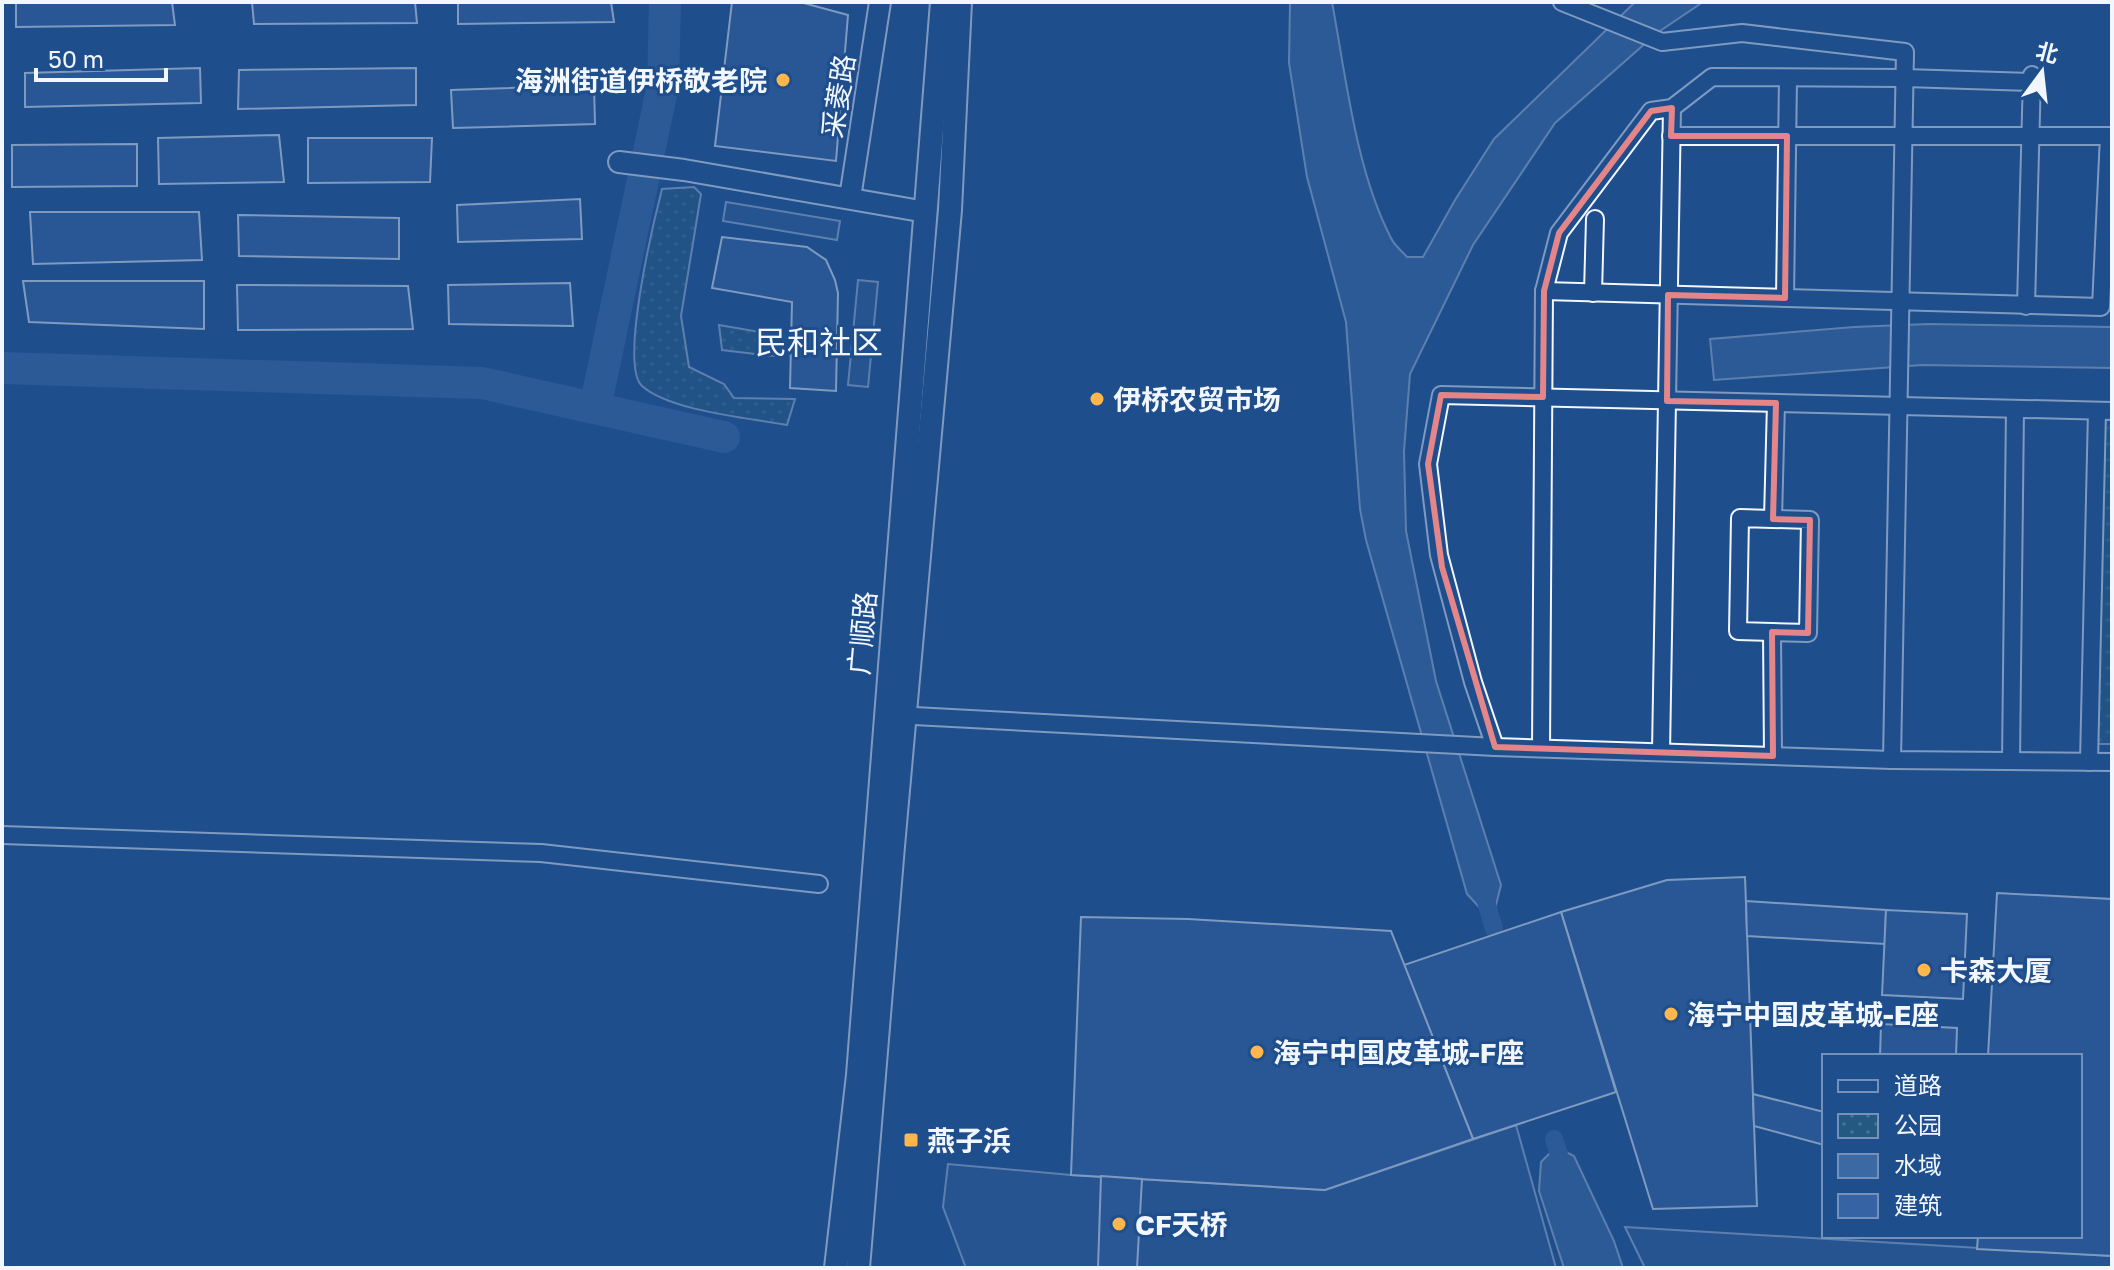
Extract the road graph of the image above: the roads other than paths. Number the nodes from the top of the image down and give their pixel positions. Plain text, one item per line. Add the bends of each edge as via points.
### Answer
1 (880, 2) edge
2 (942, 2) edge
3 (960, 2) edge
4 (1562, 2) edge
5 (1788, 78) junction
6 (1905, 78) junction
7 (1672, 108) junction
8 (1671, 136) junction
9 (1787, 136) junction
10 (1904, 136) junction
11 (2030, 136) junction
12 (619, 162) dead end
13 (850, 198) junction
14 (926, 212) junction
15 (1595, 219) dead end
16 (1544, 291) junction
17 (1593, 293) junction
18 (1668, 295) junction
19 (1785, 298) junction
20 (1900, 302) junction
21 (2026, 306) junction
22 (1543, 397) junction
23 (1667, 401) junction
24 (1776, 403) junction
25 (1899, 406) junction
26 (2015, 409) junction
27 (2104, 411) edge
28 (1773, 519) junction
29 (1772, 632) junction
30 (895, 715) junction
31 (1488, 747) junction
32 (1541, 748) junction
33 (1661, 752) junction
34 (1773, 756) junction
35 (1892, 760) junction
36 (2011, 761) junction
37 (2089, 762) junction
38 (2112, 762) edge
39 (2, 835) edge
40 (819, 884) dead end
41 (836, 1268) edge
42 (858, 1268) edge

1 - 13 street, 采菱路
2 - 14 main road, 广顺路
3 - 30 main road, 广顺路 via 950,210
4 - 6 street via 1662,42 1742,33 1905,52
5 - 6 street
5 - 7 street via 1712,77
5 - 9 street
6 - 10 street
6 - 11 street via 2031,78
7 - 8 street
7 - 16 street via 1651,111 1559,233
8 - 9 street
8 - 18 street
9 - 10 street
9 - 19 street
10 - 11 street
10 - 20 street
11 - 21 street
11 - 21 street via 2109,136 2101,307
12 - 13 street
13 - 14 street
14 - 30 main road, 广顺路
15 - 17 street
16 - 17 street
16 - 22 street
17 - 18 street
18 - 19 street
18 - 23 street
19 - 20 street
20 - 21 street
20 - 25 street
22 - 23 street
22 - 31 street via 1441,395 1428,464 1439,555
22 - 32 street
23 - 24 street
23 - 33 street
24 - 25 street
24 - 28 street
25 - 26 street
25 - 35 street
26 - 27 street
26 - 36 street
27 - 37 street
28 - 29 street via 1740,518 1738,631
28 - 29 street via 1810,520 1808,633
29 - 34 street
30 - 31 street
30 - 41 main road, 广顺路
30 - 42 main road, 广顺路
31 - 32 street
32 - 33 street
33 - 34 street
34 - 35 street
35 - 36 street
36 - 37 street
37 - 38 street
39 - 40 street via 541,853

